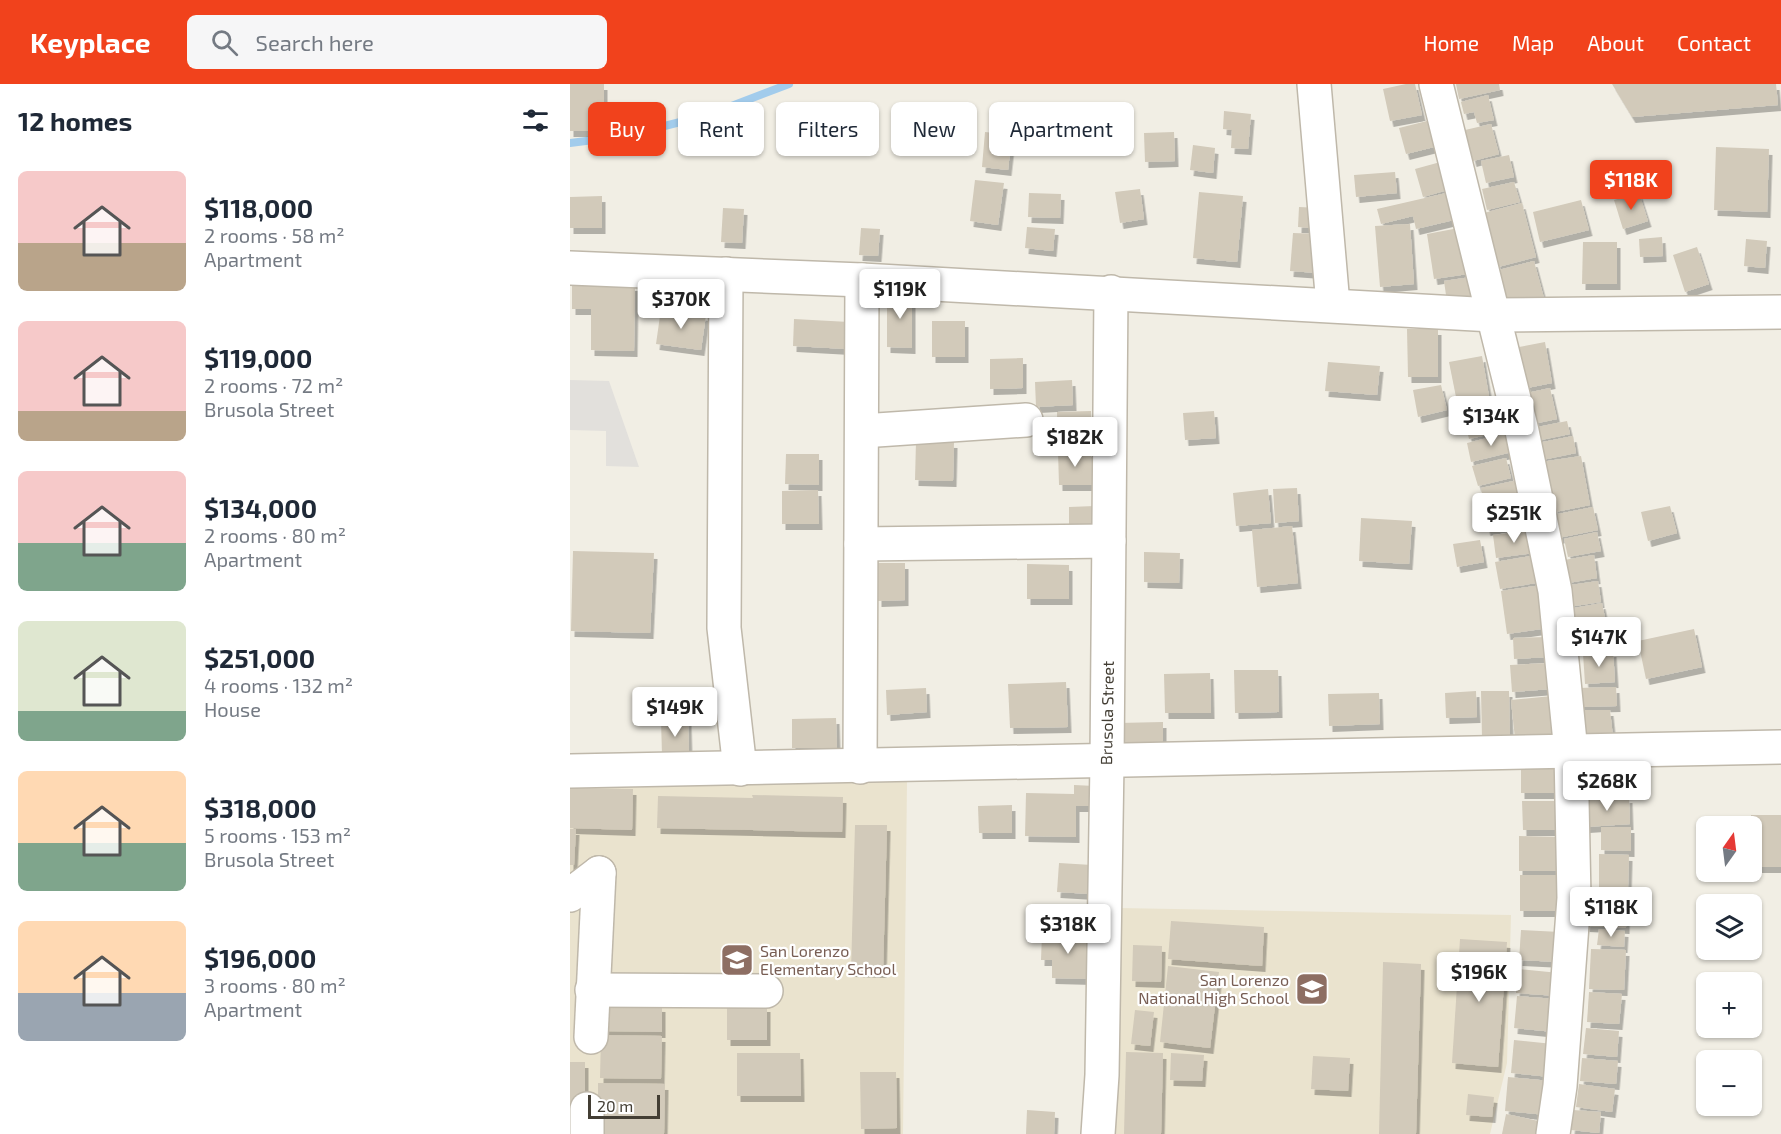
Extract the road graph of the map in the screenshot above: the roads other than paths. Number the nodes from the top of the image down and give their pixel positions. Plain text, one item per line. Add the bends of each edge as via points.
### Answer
1 (1314, 84) edge
2 (1436, 84) edge
3 (570, 268) edge
4 (726, 274) junction
5 (862, 280) junction
6 (1111, 292) junction
7 (1333, 305) junction
8 (1781, 312) edge
9 (1493, 315) junction
10 (1026, 420) dead end
11 (862, 431) junction
12 (1109, 541) junction
13 (861, 544) junction
14 (1781, 747) edge
15 (1571, 752) junction
16 (1107, 762) junction
17 (860, 767) junction
18 (740, 769) junction
19 (570, 771) edge
20 (570, 895) edge
21 (570, 917) edge
22 (595, 943) junction
23 (592, 990) junction
24 (766, 990) dead end
25 (591, 1037) dead end
26 (1098, 1134) edge
27 (1553, 1134) edge

1 - 7 street
2 - 9 street
3 - 4 street
4 - 5 street
4 - 18 street via 724,628
5 - 6 street
5 - 11 street
6 - 7 street
6 - 12 street, Brusola Street
7 - 9 street
8 - 9 street
9 - 15 street via 1555,591
10 - 11 street
11 - 13 street
12 - 13 street
12 - 16 street, Brusola Street
13 - 17 street
14 - 15 street
15 - 16 street
15 - 27 street via 1574,898
16 - 17 street
16 - 26 street, Brusola Street
17 - 18 street
18 - 19 street
20 - 22 street via 598,873
21 - 22 street
22 - 23 street
23 - 24 street
23 - 25 street

